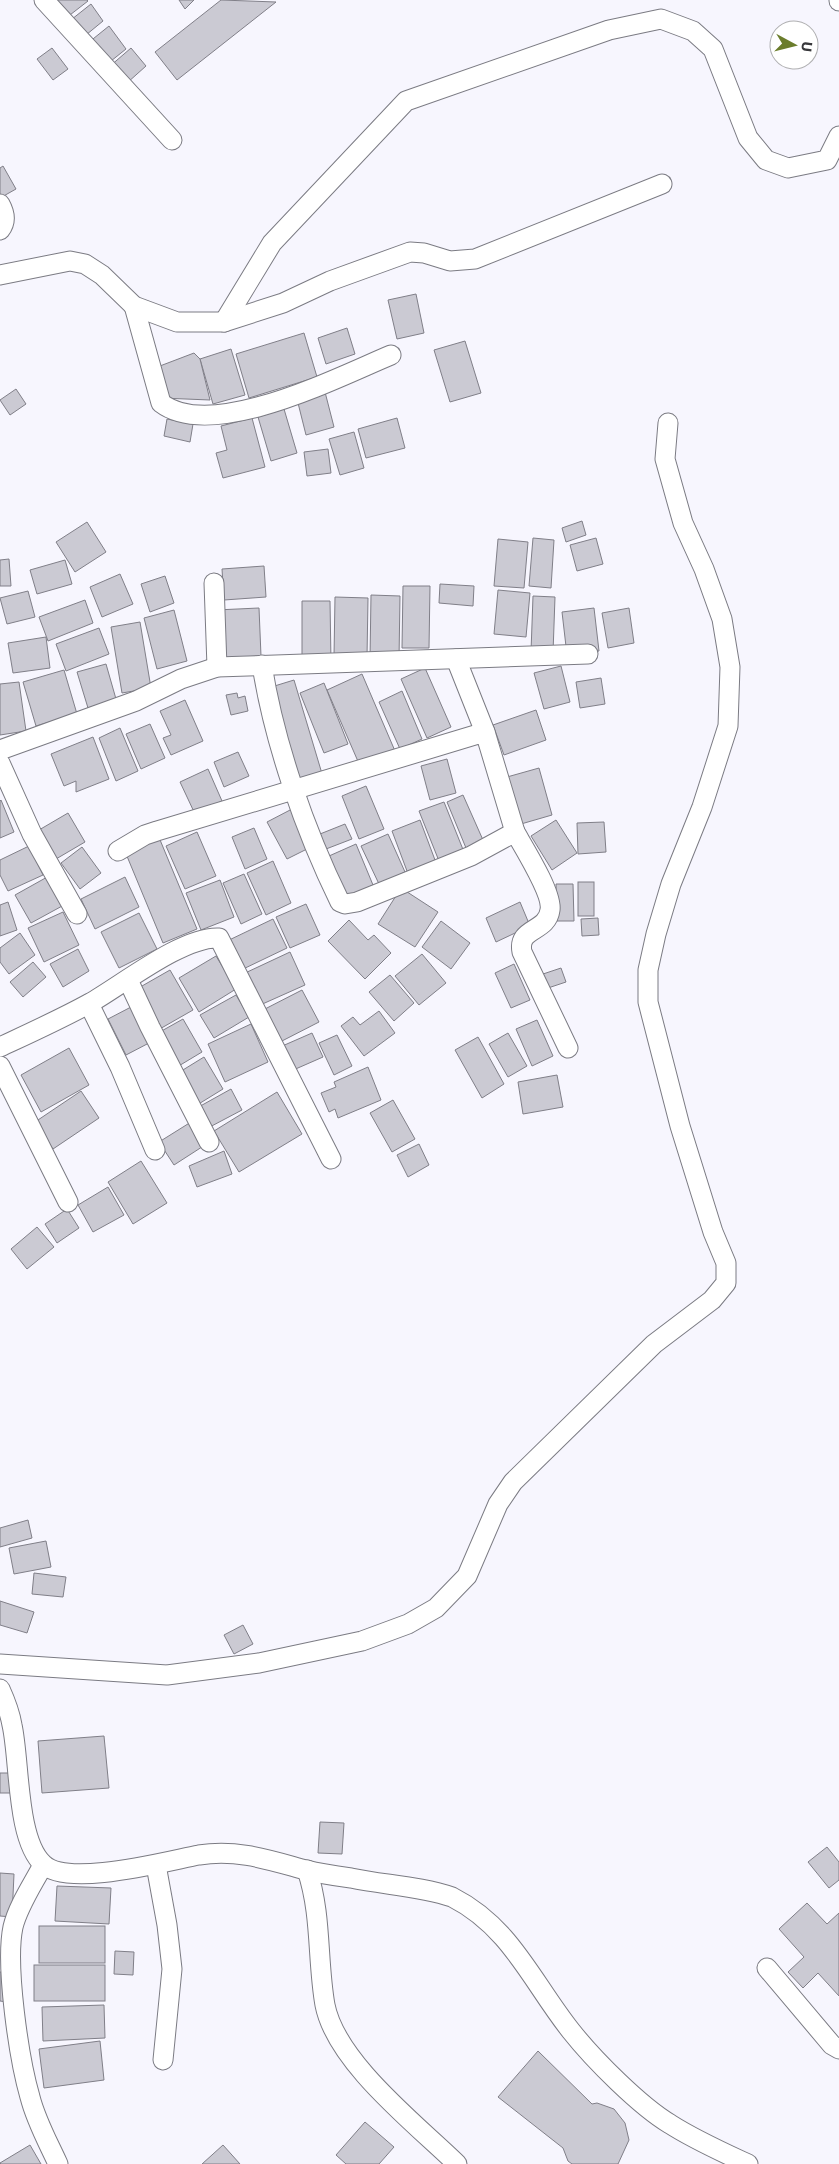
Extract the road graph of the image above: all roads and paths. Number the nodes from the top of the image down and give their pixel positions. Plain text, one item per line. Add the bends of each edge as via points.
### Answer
1 (44, 0) edge
2 (839, 136) edge
3 (172, 140) dead end
4 (662, 184) dead end
5 (0, 204) edge
6 (0, 230) edge
7 (0, 275) edge
8 (134, 306) junction
9 (224, 322) junction
10 (391, 355) dead end
11 (668, 423) dead end
12 (214, 583) dead end
13 (588, 654) dead end
14 (456, 659) junction
15 (262, 665) junction
16 (217, 667) junction
17 (484, 732) junction
18 (0, 750) edge
19 (0, 763) edge
20 (296, 790) junction
21 (515, 832) junction
22 (118, 851) dead end
23 (77, 914) dead end
24 (128, 980) junction
25 (89, 1004) junction
26 (0, 1047) edge
27 (568, 1048) dead end
28 (0, 1066) edge
29 (209, 1142) dead end
30 (155, 1150) dead end
31 (331, 1159) dead end
32 (68, 1202) dead end
33 (0, 1664) edge
34 (0, 1689) edge
35 (43, 1865) junction
36 (156, 1865) junction
37 (307, 1870) junction
38 (767, 1968) dead end
39 (839, 2048) edge
40 (163, 2060) dead end
41 (58, 2164) edge
42 (457, 2164) edge
43 (748, 2164) edge

1 - 3 street
2 - 9 street via 827,160 788,168 766,160 748,138 713,49 693,31 661,19 609,30 406,101 272,243
4 - 9 street via 475,259 450,261 410,252 330,281 284,303
5 - 6 street via 4,224
7 - 8 street via 70,261 85,264 102,275
8 - 9 street via 176,322
8 - 10 street via 161,404 185,414 227,414 261,408
11 - 33 street via 665,459 683,523 722,620 730,667 728,726 656,934 648,970 648,1002 680,1126 726,1263 726,1283 712,1300 654,1344 513,1482 498,1504 467,1576 436,1608 408,1624 362,1641 316,1652 176,1674
12 - 16 street
13 - 14 street
14 - 15 street
14 - 17 street
15 - 16 street
15 - 20 street via 269,708
16 - 18 street via 181,679 136,701
17 - 20 street
17 - 21 street
19 - 23 street via 32,834
20 - 21 street via 332,886 340,902 345,904 471,856
20 - 22 street via 145,835
21 - 27 street via 546,890 550,910 545,920 524,936 520,943 522,952
24 - 25 street
24 - 29 street
24 - 31 street via 164,957 209,938 219,938
25 - 26 street
25 - 30 street
28 - 32 street
34 - 35 street via 12,1725 27,1832
35 - 36 street via 60,1872 88,1874
35 - 41 street via 13,1926 12,1988 29,2097
36 - 37 street via 198,1855 234,1852
36 - 40 street via 168,1925 172,1969
37 - 42 street via 318,1916 325,2007 340,2043 371,2081
37 - 43 street via 441,1893 470,1906 510,1943 571,2032 627,2090 669,2124
38 - 39 street via 832,2046

